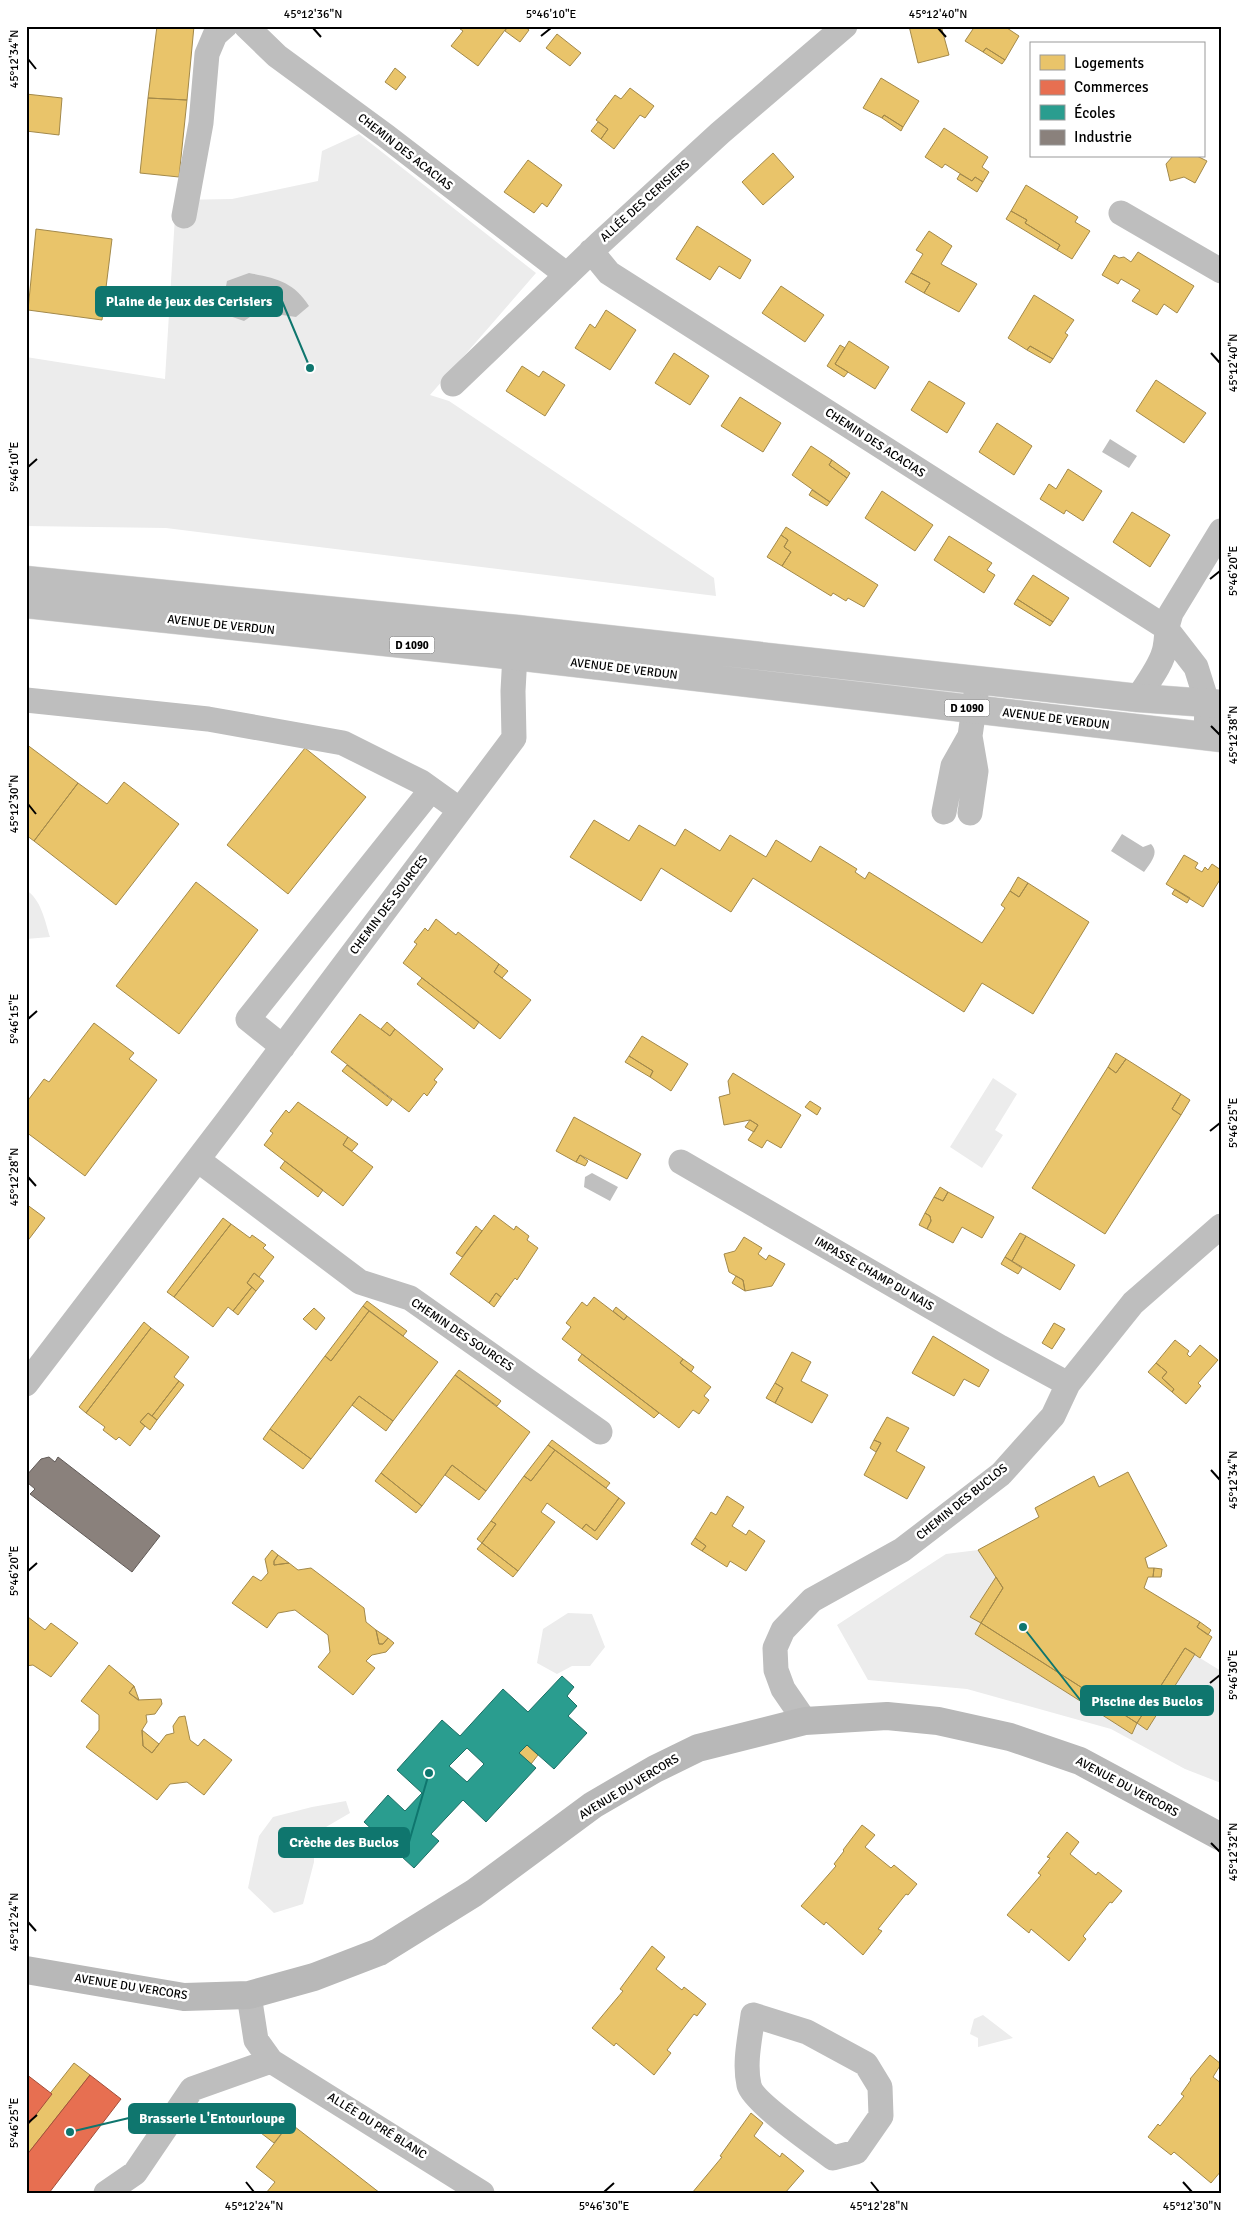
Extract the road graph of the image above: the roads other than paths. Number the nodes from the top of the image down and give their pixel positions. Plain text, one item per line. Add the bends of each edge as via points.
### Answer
1 (845, 26) edge
2 (238, 27) edge
3 (1121, 213) dead end
4 (184, 216) dead end
5 (591, 251) junction
6 (1221, 271) edge
7 (567, 275) junction
8 (453, 384) dead end
9 (1221, 530) edge
10 (26, 580) edge
11 (26, 604) edge
12 (1165, 627) junction
13 (517, 629) junction
14 (515, 656) junction
15 (978, 680) junction
16 (1138, 698) junction
17 (26, 700) edge
18 (1214, 703) edge
19 (975, 709) junction
20 (970, 736) junction
21 (1214, 737) edge
22 (431, 790) junction
23 (460, 810) junction
24 (944, 812) dead end
25 (970, 813) dead end
26 (283, 1046) junction
27 (198, 1160) junction
28 (681, 1162) dead end
29 (1221, 1226) edge
30 (26, 1384) edge
31 (1068, 1384) junction
32 (600, 1432) dead end
33 (805, 1721) junction
34 (1221, 1837) edge
35 (26, 1970) edge
36 (249, 1994) junction
37 (753, 2015) joint
38 (271, 2060) junction
39 (106, 2193) edge
40 (482, 2193) edge

1 - 5 street, ALLÉE DES CERISIERS via 720,133
2 - 4 street via 215,35 207,54 201,123
2 - 7 street, CHEMIN DES ACACIAS
3 - 6 street
5 - 7 street, ALLÉE DES CERISIERS
5 - 12 street, CHEMIN DES ACACIAS via 609,273
7 - 8 street, ALLÉE DES CERISIERS
9 - 12 street
10 - 13 main road, AVENUE DE VERDUN / D 1090
11 - 14 main road, AVENUE DE VERDUN / D 1090
12 - 16 street via 1165,649
12 - 18 street, CHEMIN DES ACACIAS via 1196,667
13 - 14 street, CHEMIN DES SOURCES
13 - 15 main road, AVENUE DE VERDUN / D 1090
14 - 19 main road, AVENUE DE VERDUN / D 1090
14 - 23 street, CHEMIN DES SOURCES via 514,738
15 - 16 main road, AVENUE DE VERDUN / D 1090
15 - 19 street
16 - 18 main road, AVENUE DE VERDUN / D 1090
17 - 22 street via 208,719 343,743
18 - 21 street, CHEMIN DES ACACIAS
19 - 20 street
19 - 21 main road, AVENUE DE VERDUN / D 1090
20 - 24 street via 953,766
20 - 25 street via 976,771
22 - 23 street
22 - 26 street via 248,1019
23 - 26 street, CHEMIN DES SOURCES
26 - 27 street, CHEMIN DES SOURCES
27 - 30 street, CHEMIN DES SOURCES
27 - 32 street, CHEMIN DES SOURCES via 360,1282 410,1298
28 - 31 street, IMPASSE CHAMP DU NAIS
29 - 31 street, CHEMIN DES BUCLOS via 1133,1303
31 - 33 street, CHEMIN DES BUCLOS via 1053,1416 1001,1474 902,1550 812,1600 783,1630 775,1648 776,1670 783,1689
33 - 34 street, AVENUE DU VERCORS via 887,1716 938,1721 1010,1737 1080,1760
33 - 36 street, AVENUE DU VERCORS via 698,1748 655,1769 593,1806 474,1893 380,1952 314,1977
35 - 36 street, AVENUE DU VERCORS via 184,1997
36 - 38 street, ALLÉE DU PRÉ BLANC via 256,2040
37 - 37 street via 807,2032 866,2064 880,2087 881,2116 856,2152 833,2158 767,2107 749,2088 747,2068
38 - 39 street via 192,2089 135,2173
38 - 40 street, ALLÉE DU PRÉ BLANC

